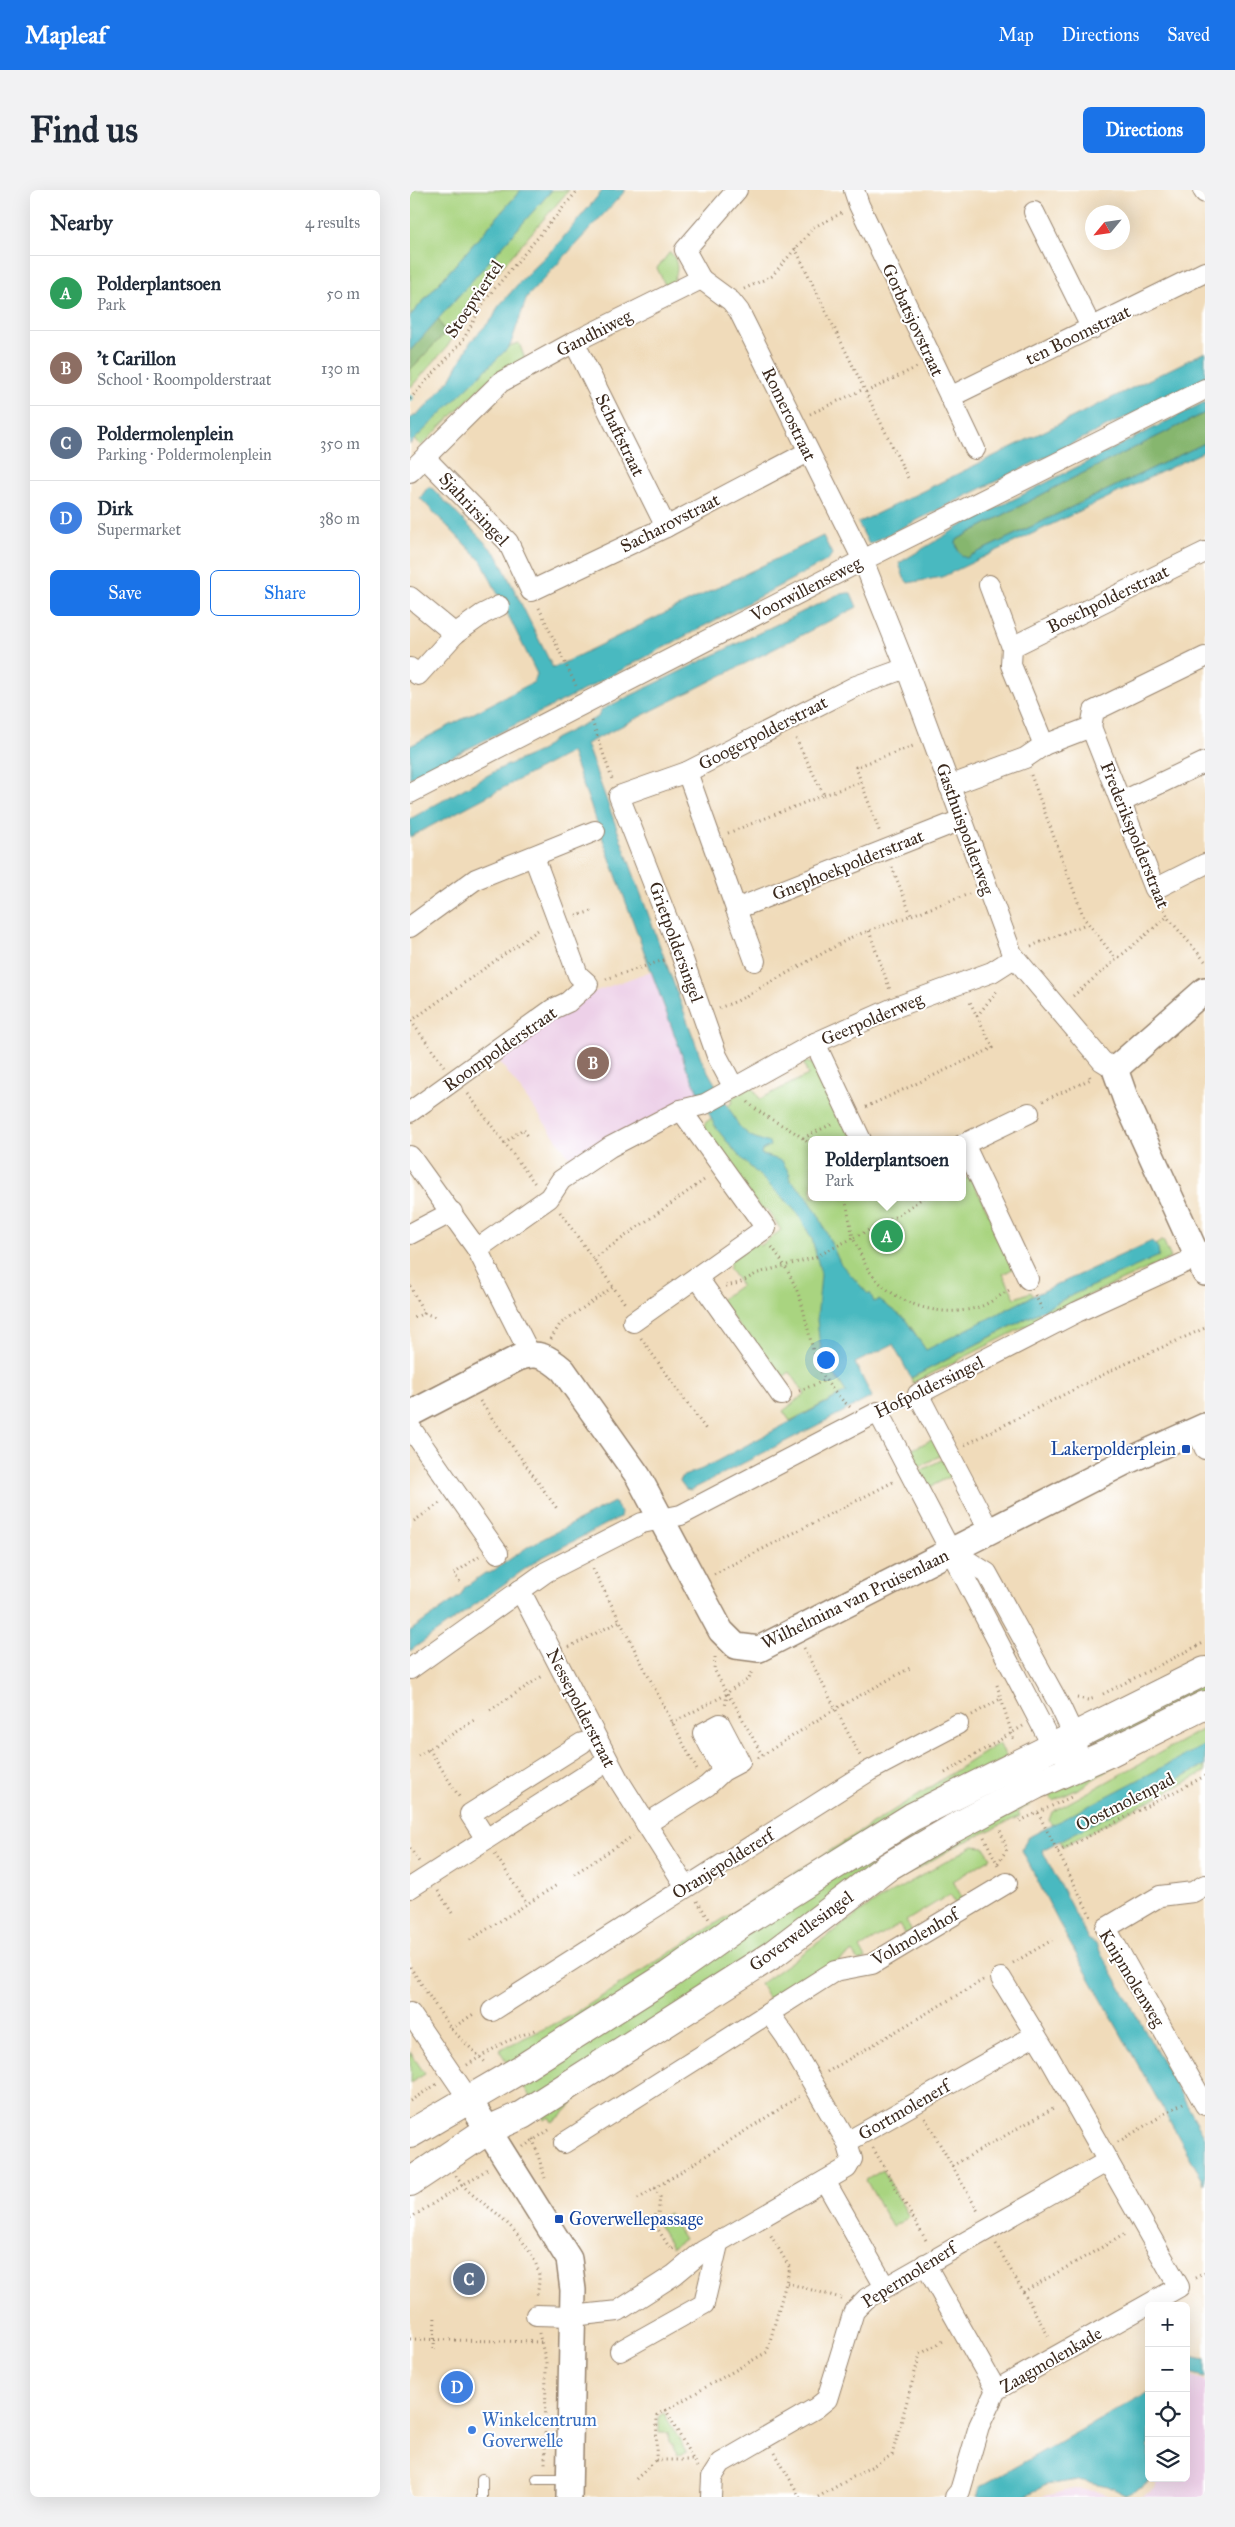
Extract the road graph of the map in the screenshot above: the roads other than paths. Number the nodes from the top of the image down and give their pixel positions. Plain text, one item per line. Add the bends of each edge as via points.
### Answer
1 (737, 190) edge
2 (1203, 190) edge
3 (1205, 194) edge
4 (856, 198) edge
5 (1034, 212) dead end
6 (1205, 272) edge
7 (701, 279) junction
8 (1092, 329) junction
9 (574, 342) junction
10 (1205, 389) edge
11 (950, 397) junction
12 (975, 449) dead end
13 (808, 452) junction
14 (425, 458) junction
15 (410, 472) edge
16 (666, 527) junction
17 (1205, 552) edge
18 (863, 560) junction
19 (989, 585) dead end
20 (531, 591) joint
21 (410, 597) edge
22 (499, 606) dead end
23 (455, 634) junction
24 (1012, 646) junction
25 (1205, 657) edge
26 (410, 668) edge
27 (906, 668) junction
28 (1092, 728) junction
29 (1044, 745) junction
30 (1205, 762) edge
31 (687, 772) junction
32 (949, 786) junction
33 (410, 793) edge
34 (619, 796) joint
35 (1121, 802) junction
36 (961, 820) junction
37 (595, 831) dead end
38 (534, 856) junction
39 (1205, 864) edge
40 (736, 909) junction
41 (410, 927) edge
42 (1013, 956) junction
43 (756, 961) dead end
44 (1205, 990) edge
45 (815, 1043) junction
46 (1108, 1065) junction
47 (720, 1096) junction
48 (681, 1110) junction
49 (410, 1112) edge
50 (1029, 1113) road end
51 (858, 1136) edge
52 (966, 1144) edge
53 (966, 1151) edge
54 (410, 1156) edge
55 (452, 1212) junction
56 (410, 1234) edge
57 (477, 1249) junction
58 (1201, 1265) edge
59 (702, 1284) junction
60 (1031, 1286) road end
61 (635, 1321) road end
62 (537, 1355) junction
63 (781, 1395) road end
64 (410, 1414) edge
65 (410, 1427) edge
66 (1202, 1435) edge
67 (662, 1519) junction
68 (990, 1532) junction
69 (496, 1549) road end
70 (952, 1551) junction
71 (520, 1590) junction
72 (410, 1669) edge
73 (1205, 1671) edge
74 (1205, 1705) edge
75 (720, 1724) road end
76 (958, 1724) road end
77 (1064, 1742) junction
78 (582, 1743) dead end
79 (608, 1761) junction
80 (1080, 1764) junction
81 (647, 1825) junction
82 (486, 1840) junction
83 (1008, 1883) road end
84 (1205, 1885) edge
85 (686, 1887) junction
86 (410, 1888) edge
87 (999, 1973) road end
88 (492, 2011) road end
89 (410, 2013) edge
90 (768, 2013) junction
91 (1034, 2036) junction
92 (1199, 2095) edge
93 (468, 2098) junction
94 (488, 2130) junction
95 (410, 2134) edge
96 (856, 2137) junction
97 (564, 2143) dead end
98 (1105, 2156) junction
99 (825, 2181) junction
100 (410, 2182) edge
101 (720, 2240) junction
102 (930, 2261) junction
103 (885, 2286) junction
104 (536, 2315) dead end
105 (572, 2316) junction
106 (620, 2352) dead end
107 (996, 2390) junction
108 (482, 2479) dead end
109 (537, 2479) dead end
110 (569, 2488) edge
111 (482, 2497) edge
112 (711, 2497) edge
113 (955, 2497) edge

1 - 7 street via 685,250
2 - 3 street
4 - 11 street, Gorbatsjovstraat
5 - 8 street
6 - 8 street, ten Boomstraat
7 - 9 street, Gandhiweg
7 - 13 street, Romerostraat via 739,312
8 - 11 street, ten Boomstraat
9 - 14 street, Gandhiweg via 501,382
9 - 16 street, Schaftstraat
10 - 18 street, Voorwillenseweg
11 - 12 street, Gorbatsjovstraat
13 - 16 street, Sacharovstraat
13 - 18 street, Romerostraat
14 - 15 street, Gandhiweg
14 - 20 street, Sjahrirsingel via 508,542
16 - 20 street, Sacharovstraat
17 - 24 street, Boschpolderstraat
18 - 27 street, Gasthuispolderweg
18 - 33 street, Voorwillenseweg
19 - 24 street
21 - 23 street
22 - 23 street
23 - 26 street via 418,675
24 - 29 street via 1011,665
25 - 28 street via 1094,711
27 - 31 street, Googerpolderstraat via 856,686
27 - 32 street, Gasthuispolderweg
28 - 29 street
28 - 35 street, Frederikspolderstraat
29 - 32 street via 1025,758
30 - 35 street
31 - 34 street, Googerpolderstraat
31 - 40 street
32 - 36 street, Gasthuispolderweg
34 - 47 street, Grietpoldersingel via 717,1056
35 - 39 street, Frederikspolderstraat via 1155,889
36 - 40 street, Gnephoekpolderstraat
36 - 42 street, Gasthuispolderweg
37 - 38 street
38 - 41 street via 476,879
38 - 49 street, Roompolderstraat via 578,975 588,984 568,1002
40 - 43 street
42 - 45 street, Geerpolderweg via 998,970 896,1007
42 - 46 street, Gasthuispolderweg
44 - 46 street
45 - 47 street, Geerpolderweg
45 - 51 street
46 - 58 street
47 - 48 street, Geerpolderweg
48 - 57 street via 610,1146 561,1180 548,1199
48 - 59 street via 766,1228
50 - 52 street
53 - 60 street
54 - 55 street
55 - 56 street
55 - 57 street
57 - 62 street
58 - 68 street, Hofpoldersingel via 1077,1312 918,1394
59 - 61 street
59 - 63 street
62 - 64 street
62 - 67 street, Wilhelmina van Pruisenlaan via 551,1359 563,1370 638,1476
65 - 69 street
66 - 68 street, Wilhelmina van Pruisenlaan via 1123,1463
67 - 70 street, Wilhelmina van Pruisenlaan via 721,1631 736,1646 759,1650
67 - 70 street, Hofpoldersingel via 681,1515 878,1412
67 - 71 street, Hofpoldersingel via 642,1522 546,1572
68 - 70 street, Wilhelmina van Pruisenlaan
70 - 77 street via 987,1574 1060,1706
71 - 72 street, Hofpoldersingel
71 - 79 street, Nessepolderstraat
73 - 77 main road, Goverwellesingel
74 - 80 main road, Goverwellesingel
75 - 81 street via 703,1733 731,1767
76 - 85 street, Oranjepoldererf via 869,1771
77 - 80 street
77 - 93 main road, Goverwellesingel via 912,1817 741,1924 669,1975 521,2069
78 - 82 street via 470,1814
79 - 81 street, Nessepolderstraat
79 - 82 street
80 - 94 main road, Goverwellesingel via 1042,1797 952,1829 889,1866 772,1955 522,2115
81 - 85 street, Nessepolderstraat
82 - 86 street
83 - 90 street, Volmolenhof via 872,1964 835,1971
84 - 92 street, Knipmolenweg via 1193,1892 1160,1896 1106,1928
85 - 88 street, Oranjepoldererf
87 - 91 street
89 - 93 street
90 - 96 street via 813,2084
90 - 97 street, Volmolenhof
91 - 96 street, Gortmolenerf
91 - 98 street
93 - 94 street
93 - 95 main road, Goverwellesingel
94 - 100 main road, Goverwellesingel
94 - 105 street via 569,2259
96 - 99 street, Gortmolenerf via 847,2168
98 - 102 street, Pepermolenerf
98 - 107 street, Zaagmolenkade via 1179,2287
99 - 101 street, Gortmolenerf
99 - 103 street
101 - 105 street, Gortmolenerf via 674,2275 618,2310
101 - 106 street via 704,2304
102 - 103 street, Pepermolenerf
102 - 107 street via 962,2330
103 - 112 street, Pepermolenerf via 858,2306 828,2399 721,2463 712,2477
104 - 105 street, Gortmolenerf
105 - 110 street
107 - 113 street, Zaagmolenkade via 979,2426 960,2491
108 - 111 lane
109 - 110 lane

